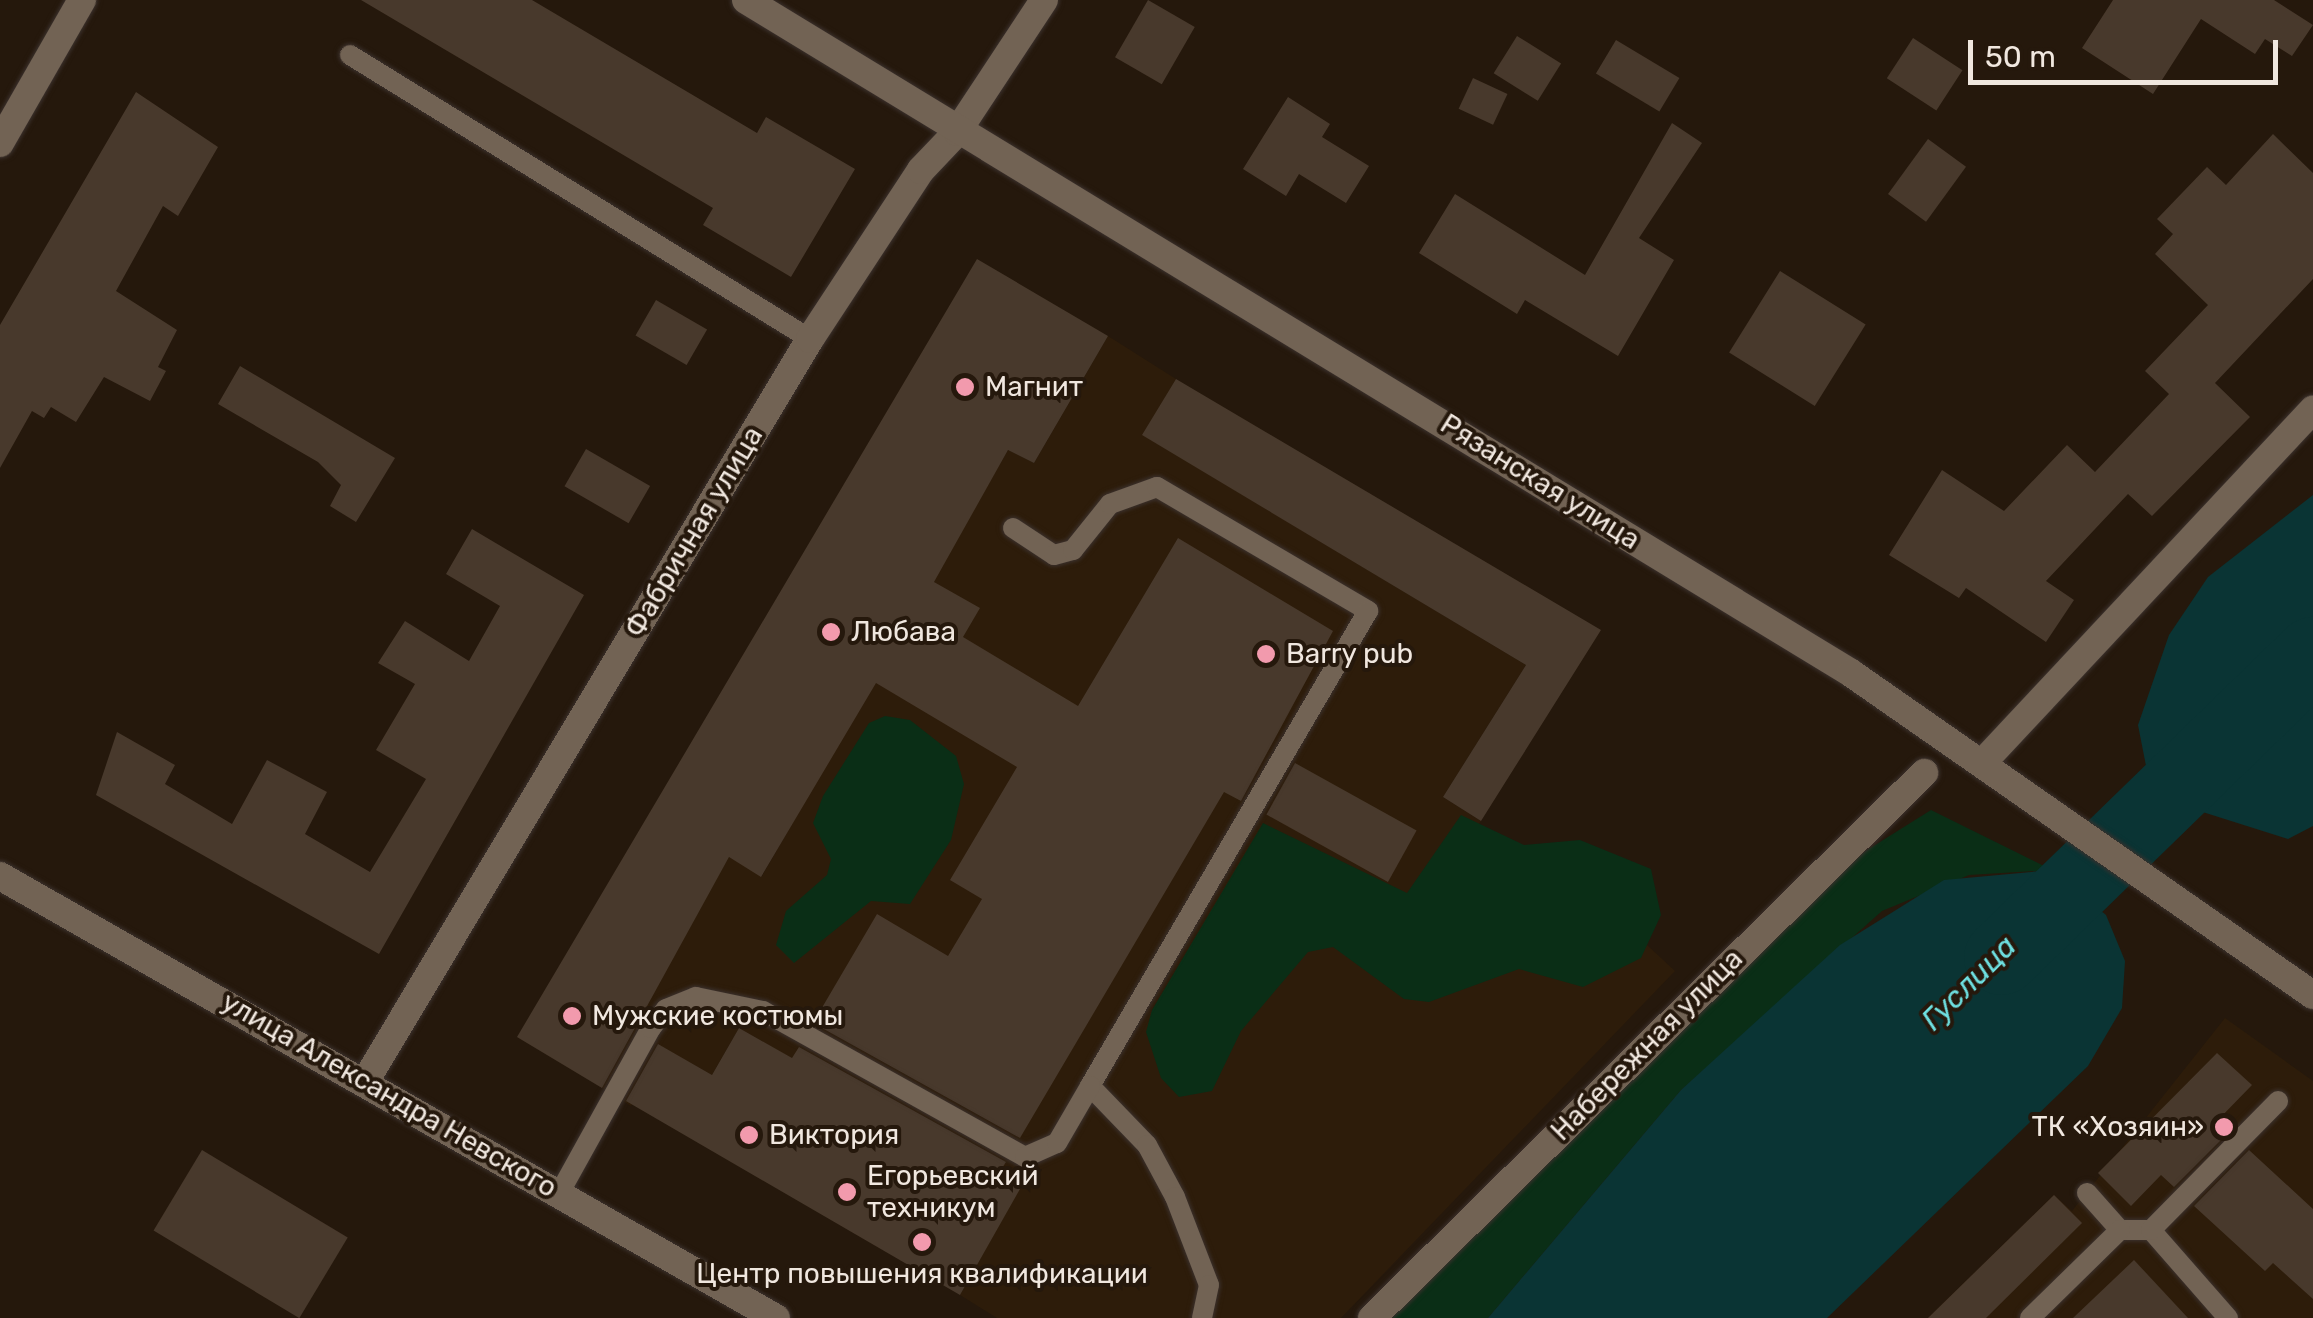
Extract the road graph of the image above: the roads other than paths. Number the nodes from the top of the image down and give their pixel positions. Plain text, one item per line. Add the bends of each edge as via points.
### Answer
1 (82, 0) edge
2 (746, 0) edge
3 (1044, 0) edge
4 (350, 55) dead end
5 (958, 132) junction
6 (0, 143) edge
7 (810, 339) junction
8 (2313, 410) edge
9 (1013, 528) dead end
10 (1992, 765) junction
11 (1924, 773) dead end
12 (0, 876) edge
13 (2313, 995) edge
14 (366, 1080) junction
15 (1090, 1086) junction
16 (2278, 1102) dead end
17 (560, 1192) junction
18 (2087, 1193) dead end
19 (2120, 1230) junction
20 (2151, 1230) junction
21 (2225, 1317) edge
22 (776, 1318) edge
23 (1202, 1318) edge
24 (1372, 1318) edge
25 (2030, 1318) edge

1 - 6 street
2 - 5 street, Рязанская улица
3 - 5 street, Фабричная улица
4 - 7 lane
5 - 7 street, Фабричная улица via 921,170
5 - 10 street, Рязанская улица
7 - 14 street, Фабричная улица
8 - 10 street
9 - 15 lane via 1054,555 1073,550 1110,504 1157,487 1368,612
10 - 13 street, Рязанская улица
11 - 24 street, Набережная улица
12 - 14 street, улица Александра Невского
14 - 17 street, улица Александра Невского
15 - 17 lane via 1058,1143 1025,1156 763,1012 696,998 666,1009 651,1028
15 - 23 lane via 1147,1145 1184,1215 1209,1284
16 - 20 lane
17 - 22 street, улица Александра Невского
18 - 19 lane
19 - 20 lane
19 - 25 lane
20 - 21 lane

